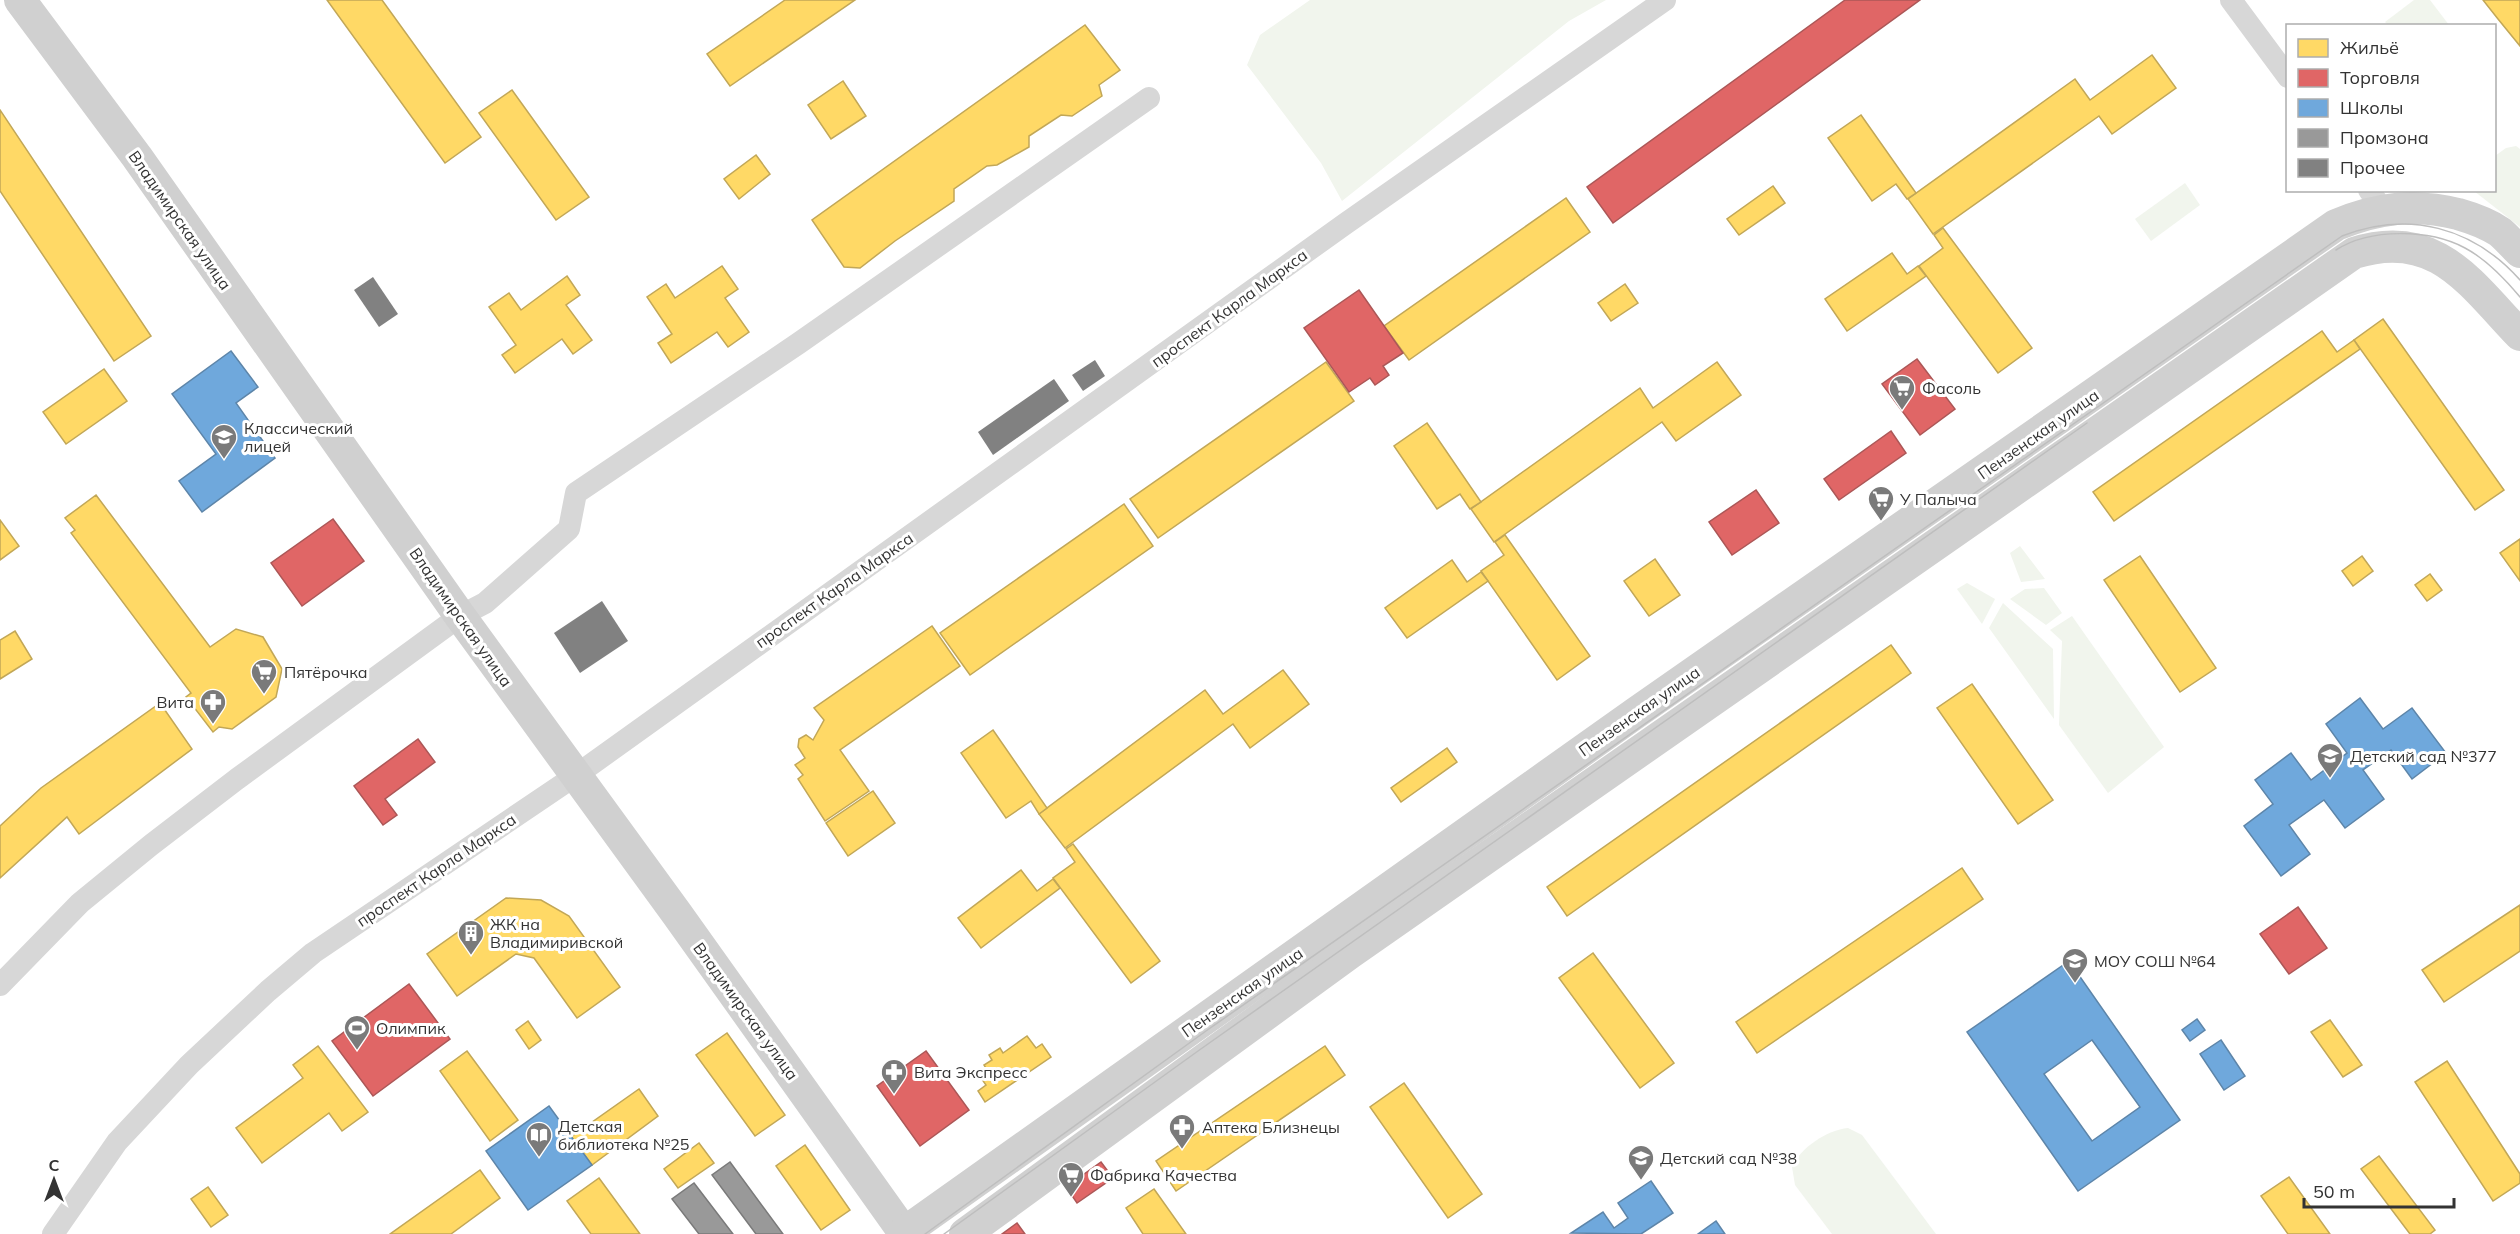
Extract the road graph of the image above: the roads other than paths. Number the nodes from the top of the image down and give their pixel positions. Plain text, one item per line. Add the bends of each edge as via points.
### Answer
1 (21, 0) edge
2 (1665, 0) edge
3 (2231, 0) edge
4 (2286, 75) edge
5 (1149, 98) dead end
6 (2386, 204) edge
7 (2405, 247) junction
8 (2520, 252) edge
9 (2520, 335) edge
10 (460, 616) junction
11 (575, 776) junction
12 (0, 985) edge
13 (53, 1234) edge
14 (903, 1234) edge
15 (965, 1234) edge

1 - 10 main road, Владимирская улица via 137,157
2 - 11 street, проспект Карла Маркса
3 - 4 street
5 - 10 street via 799,343 576,493 568,529 485,603
6 - 7 main road
6 - 8 main road, Пензенская улица via 2466,216 2500,232
6 - 14 main road, Пензенская улица via 2336,225 1637,712
7 - 9 main road, Пензенская улица via 2432,253 2448,263
7 - 15 main road, Пензенская улица via 2368,248 2342,260 1350,953
10 - 11 main road, Владимирская улица
10 - 12 street via 152,844 80,903
11 - 13 street, проспект Карла Маркса via 313,953 268,991 189,1065 117,1142
11 - 14 main road, Владимирская улица

